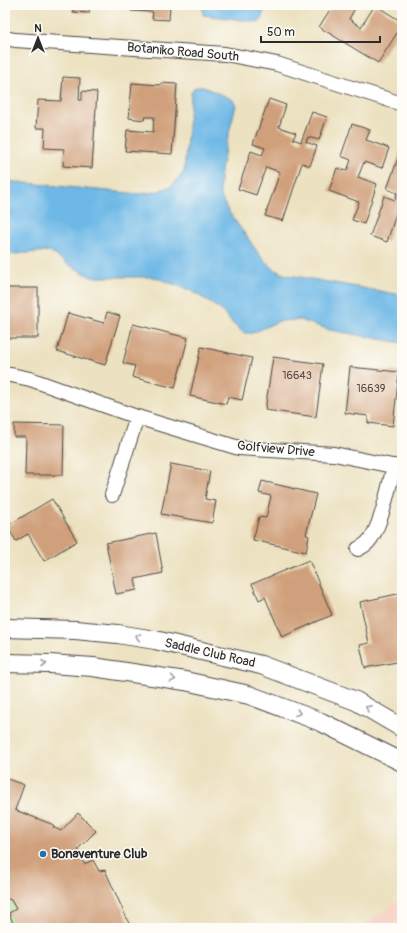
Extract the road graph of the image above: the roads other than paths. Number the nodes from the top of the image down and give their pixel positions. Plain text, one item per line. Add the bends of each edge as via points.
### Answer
1 (5, 38) edge
2 (402, 104) edge
3 (5, 375) edge
4 (137, 417) junction
5 (398, 467) edge
6 (112, 495) dead end
7 (358, 549) dead end
8 (5, 628) edge
9 (5, 663) edge
10 (402, 728) edge
11 (402, 762) edge

1 - 2 street, Botaniko Road South via 225,54 277,64
3 - 4 street, Golfview Drive via 30,379
4 - 5 street, Golfview Drive via 239,448 334,454
4 - 6 street
5 - 7 street, Golfview Drive via 374,534
10 -> 8 street, Saddle Club Road via 356,701 261,665 118,634
9 -> 11 street via 93,667 186,681 249,695 321,722

